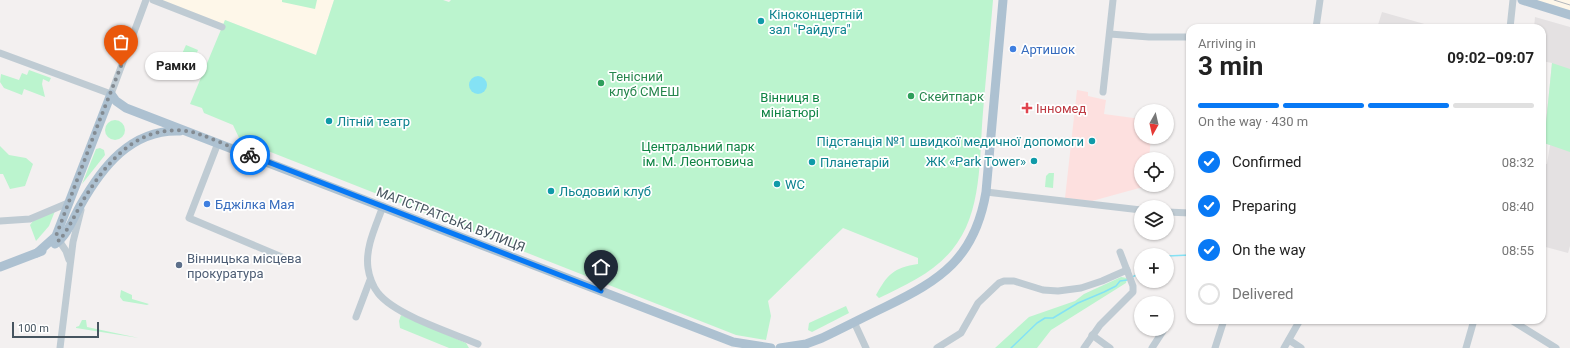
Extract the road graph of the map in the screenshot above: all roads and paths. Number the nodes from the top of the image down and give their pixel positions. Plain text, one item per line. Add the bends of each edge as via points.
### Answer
1 (146, 0) edge
2 (152, 0) edge
3 (1003, 0) edge
4 (1113, 0) edge
5 (1320, 0) edge
6 (1513, 0) edge
7 (1522, 0) edge
8 (1570, 15) edge
9 (1317, 24) edge
10 (1510, 24) edge
11 (222, 26) dead end
12 (1110, 34) junction
13 (1186, 37) edge
14 (0, 53) edge
15 (112, 91) junction
16 (1103, 92) dead end
17 (188, 131) junction
18 (218, 143) junction
19 (986, 192) junction
20 (86, 197) junction
21 (68, 203) junction
22 (383, 206) junction
23 (1134, 209) edge
24 (1174, 212) edge
25 (1186, 213) edge
26 (0, 221) edge
27 (60, 235) junction
28 (73, 244) junction
29 (1120, 252) dead end
30 (289, 260) dead end
31 (70, 263) junction
32 (0, 267) edge
33 (1127, 270) junction
34 (370, 280) junction
35 (356, 317) dead end
36 (854, 322) junction
37 (1223, 324) edge
38 (1298, 324) edge
39 (1473, 324) edge
40 (1517, 324) edge
41 (1092, 335) junction
42 (1160, 336) edge
43 (1289, 340) junction
44 (478, 344) dead end
45 (807, 346) edge
46 (60, 348) edge
47 (771, 348) edge
48 (780, 348) edge
49 (866, 348) edge
50 (937, 348) edge
51 (1084, 348) edge
52 (1110, 348) edge
53 (1152, 348) edge
54 (1215, 348) edge
55 (1284, 348) edge
56 (1301, 348) edge
57 (1466, 348) edge
58 (1556, 348) edge

1 - 15 street
2 - 11 street
3 - 19 main road
4 - 12 street
5 - 9 street
6 - 10 street
7 - 8 main road
12 - 13 street
12 - 16 street
14 - 15 street
15 - 17 main road, МАГІСТРАТСЬКА ВУЛИЦЯ via 124,107
15 - 21 main road
17 - 18 main road, МАГІСТРАТСЬКА ВУЛИЦЯ
17 - 20 main road via 158,132 145,135 130,144 106,168
18 - 22 main road, МАГІСТРАТСЬКА ВУЛИЦЯ
18 - 30 street via 189,218
19 - 23 street
19 - 36 main road via 975,232 948,269 920,290
20 - 27 main road
20 - 28 street
21 - 26 street via 30,219
21 - 27 main road via 61,222
22 - 34 street via 370,240 367,268
22 - 47 main road, МАГІСТРАТСЬКА ВУЛИЦЯ via 733,342
24 - 25 street
27 - 28 street via 70,236
27 - 31 street
27 - 32 main road via 37,253
28 - 31 street
29 - 33 street
31 - 46 street
33 - 41 street via 1133,292
33 - 50 street via 1081,288 1058,291 1043,290 1014,281 999,283 978,303 961,333
34 - 35 street
34 - 44 street via 377,293 401,311
36 - 45 main road
36 - 49 street
37 - 54 street
38 - 43 street
39 - 57 street
40 - 58 street
41 - 51 street
41 - 52 street
42 - 53 street
43 - 55 street
43 - 56 street
45 - 48 main road

